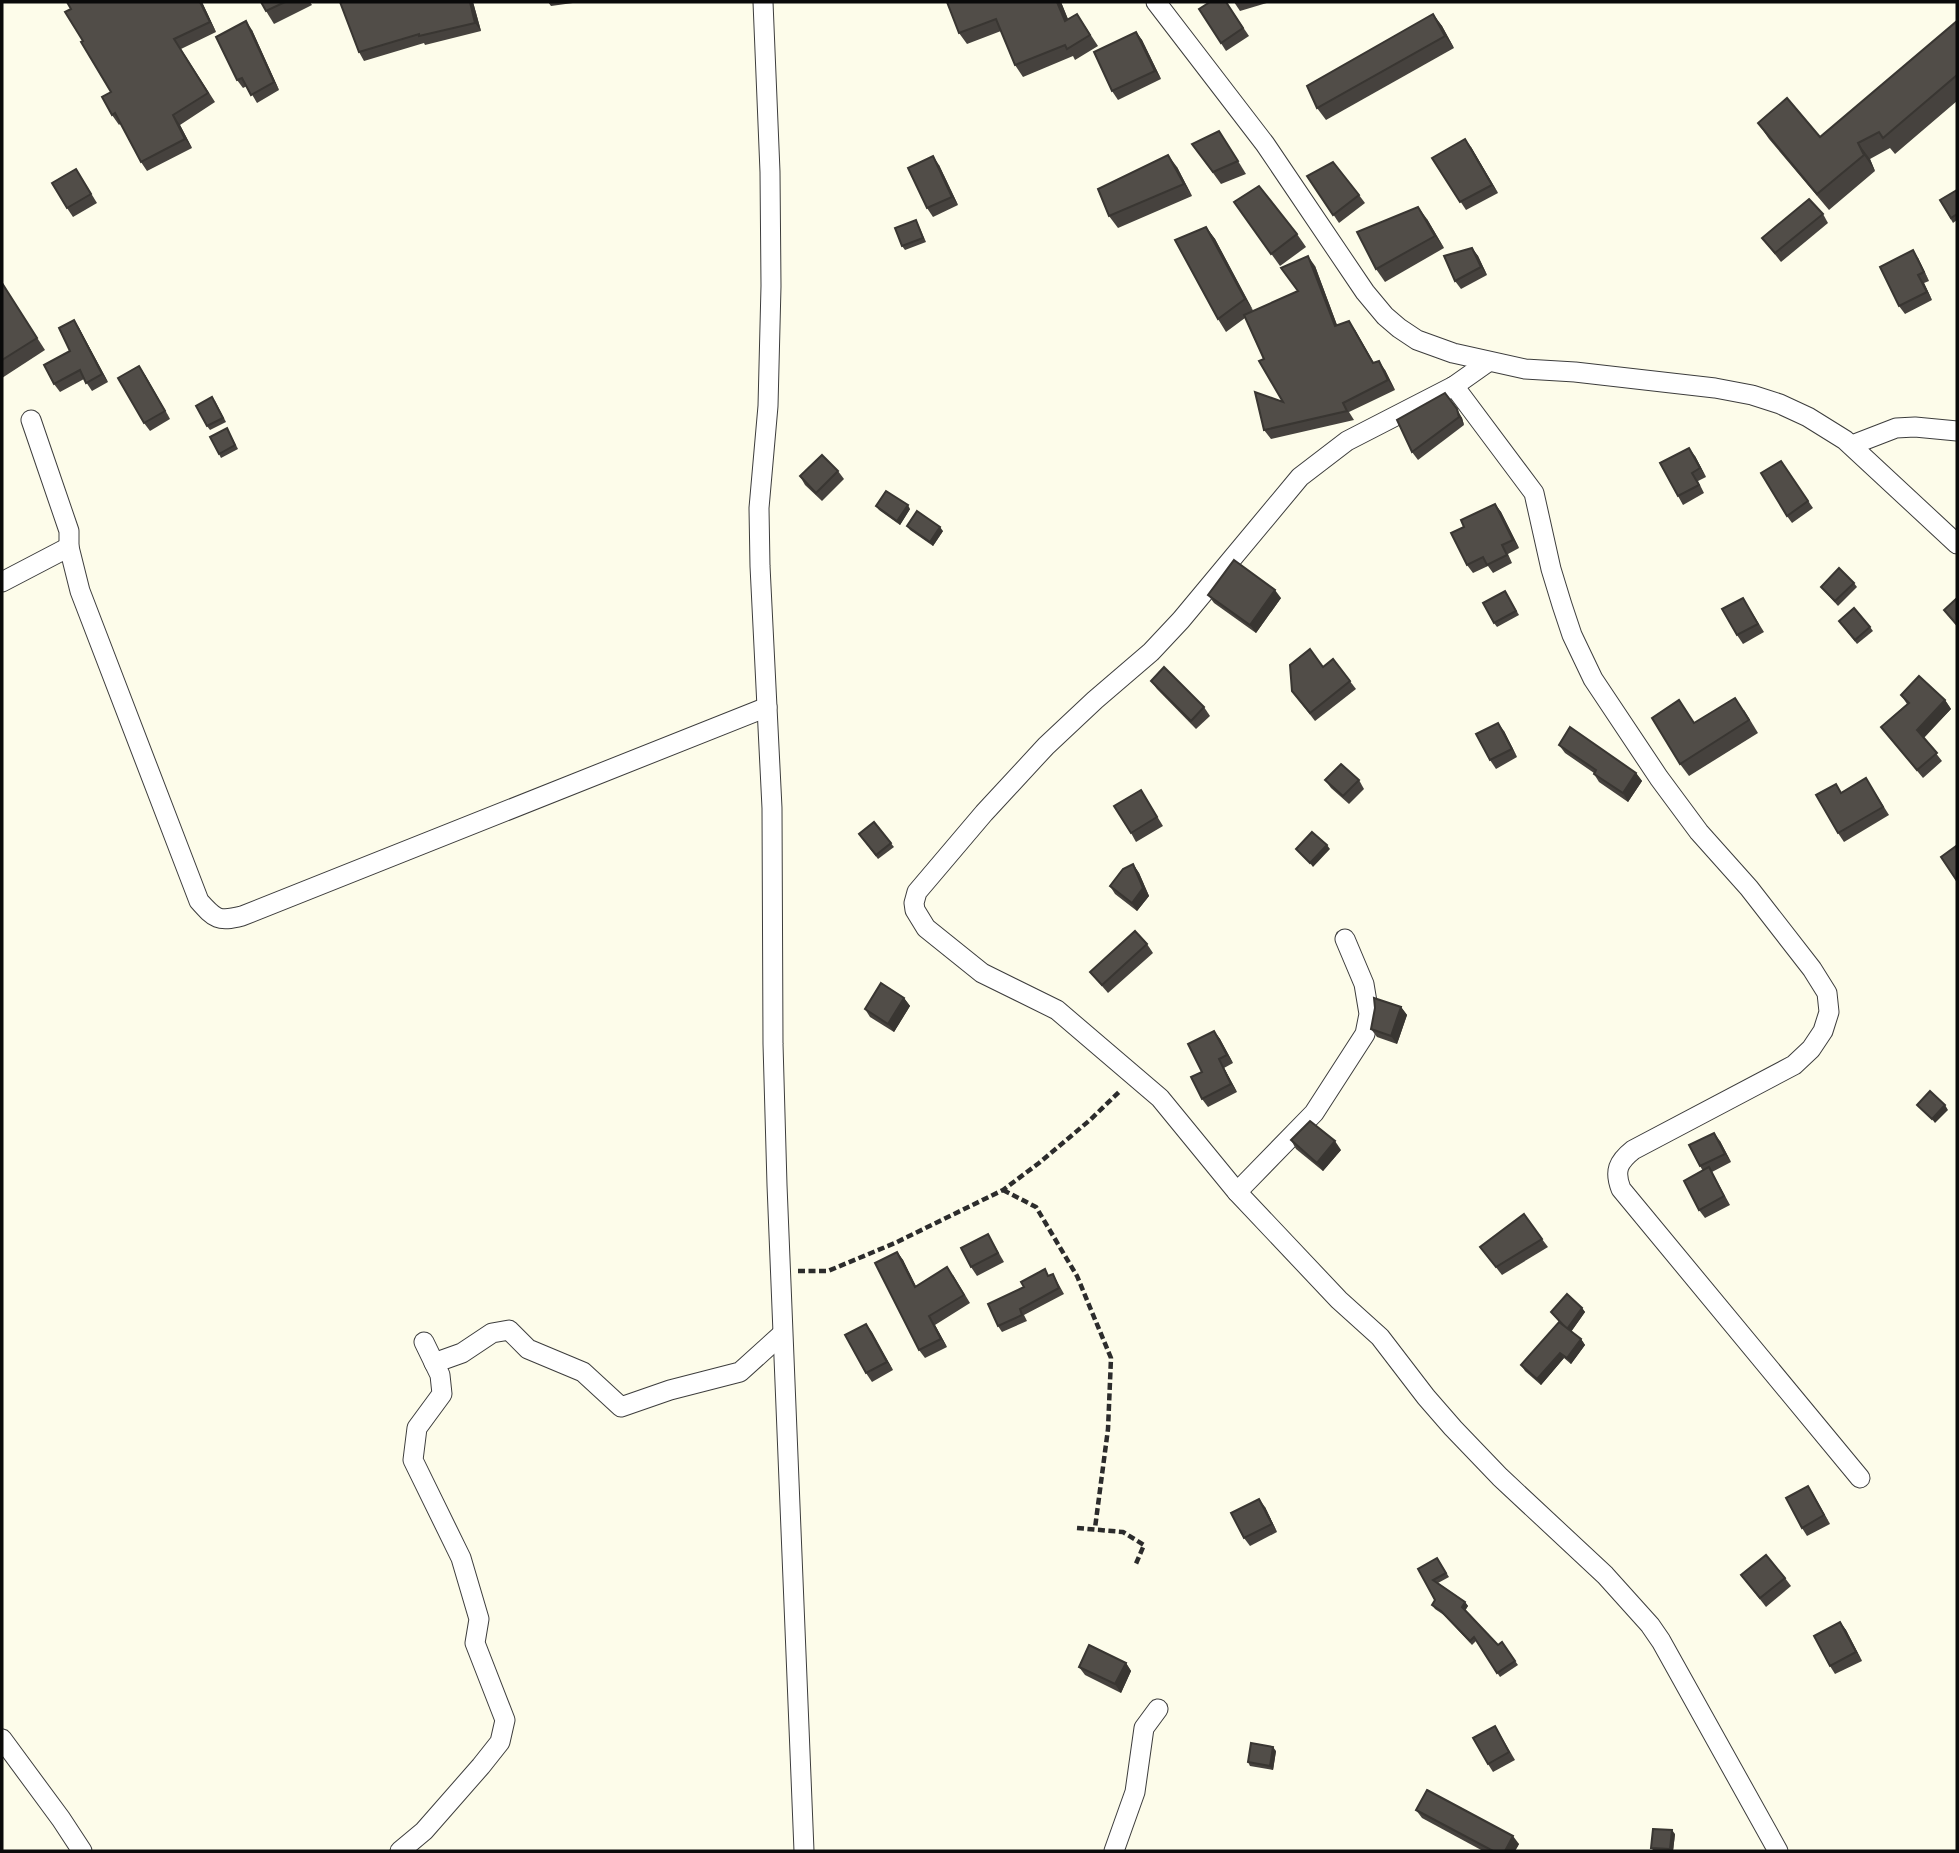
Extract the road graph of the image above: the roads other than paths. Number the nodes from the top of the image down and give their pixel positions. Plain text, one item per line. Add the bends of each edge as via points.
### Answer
1 (763, 2) edge
2 (1156, 2) edge
3 (1488, 362) junction
4 (1454, 386) junction
5 (31, 420) dead end
6 (1957, 431) edge
7 (1852, 445) junction
8 (1957, 544) edge
9 (69, 547) junction
10 (2, 582) edge
11 (767, 707) junction
12 (1345, 939) dead end
13 (1237, 1192) junction
14 (782, 1334) junction
15 (424, 1342) dead end
16 (434, 1363) junction
17 (1860, 1478) dead end
18 (1158, 1709) dead end
19 (2, 1739) edge
20 (82, 1851) edge
21 (400, 1851) edge
22 (804, 1851) edge
23 (1114, 1851) edge
24 (1778, 1851) edge

1 - 11 street via 771,286 759,508
2 - 3 street via 1265,144 1385,316 1417,340
3 - 4 street
3 - 7 street via 1752,395 1808,417
4 - 13 street via 1347,440 1300,477 1151,652 1046,746 984,813 917,892 914,903 926,928 982,973 1056,1010 1135,1075 1160,1098
4 - 17 street via 1534,493 1562,605 1593,679 1699,832 1749,888 1827,993 1829,1012 1823,1031 1794,1065 1633,1150 1616,1171 1621,1189
5 - 9 street via 69,531
6 - 7 street via 1896,428
7 - 8 street
9 - 10 street
9 - 11 street via 80,591 199,901 217,919 242,916
11 - 14 street
12 - 13 street via 1364,984 1365,1034 1314,1113
13 - 24 street via 1380,1337 1453,1428 1650,1625
14 - 16 street via 740,1372 621,1407 583,1372 528,1349 509,1330 492,1333 462,1353
14 - 22 street
15 - 16 street
16 - 21 street via 442,1394 417,1428 413,1460 461,1558 479,1619 475,1643 505,1720 494,1750 424,1831
18 - 23 street via 1144,1728 1135,1791
19 - 20 street

